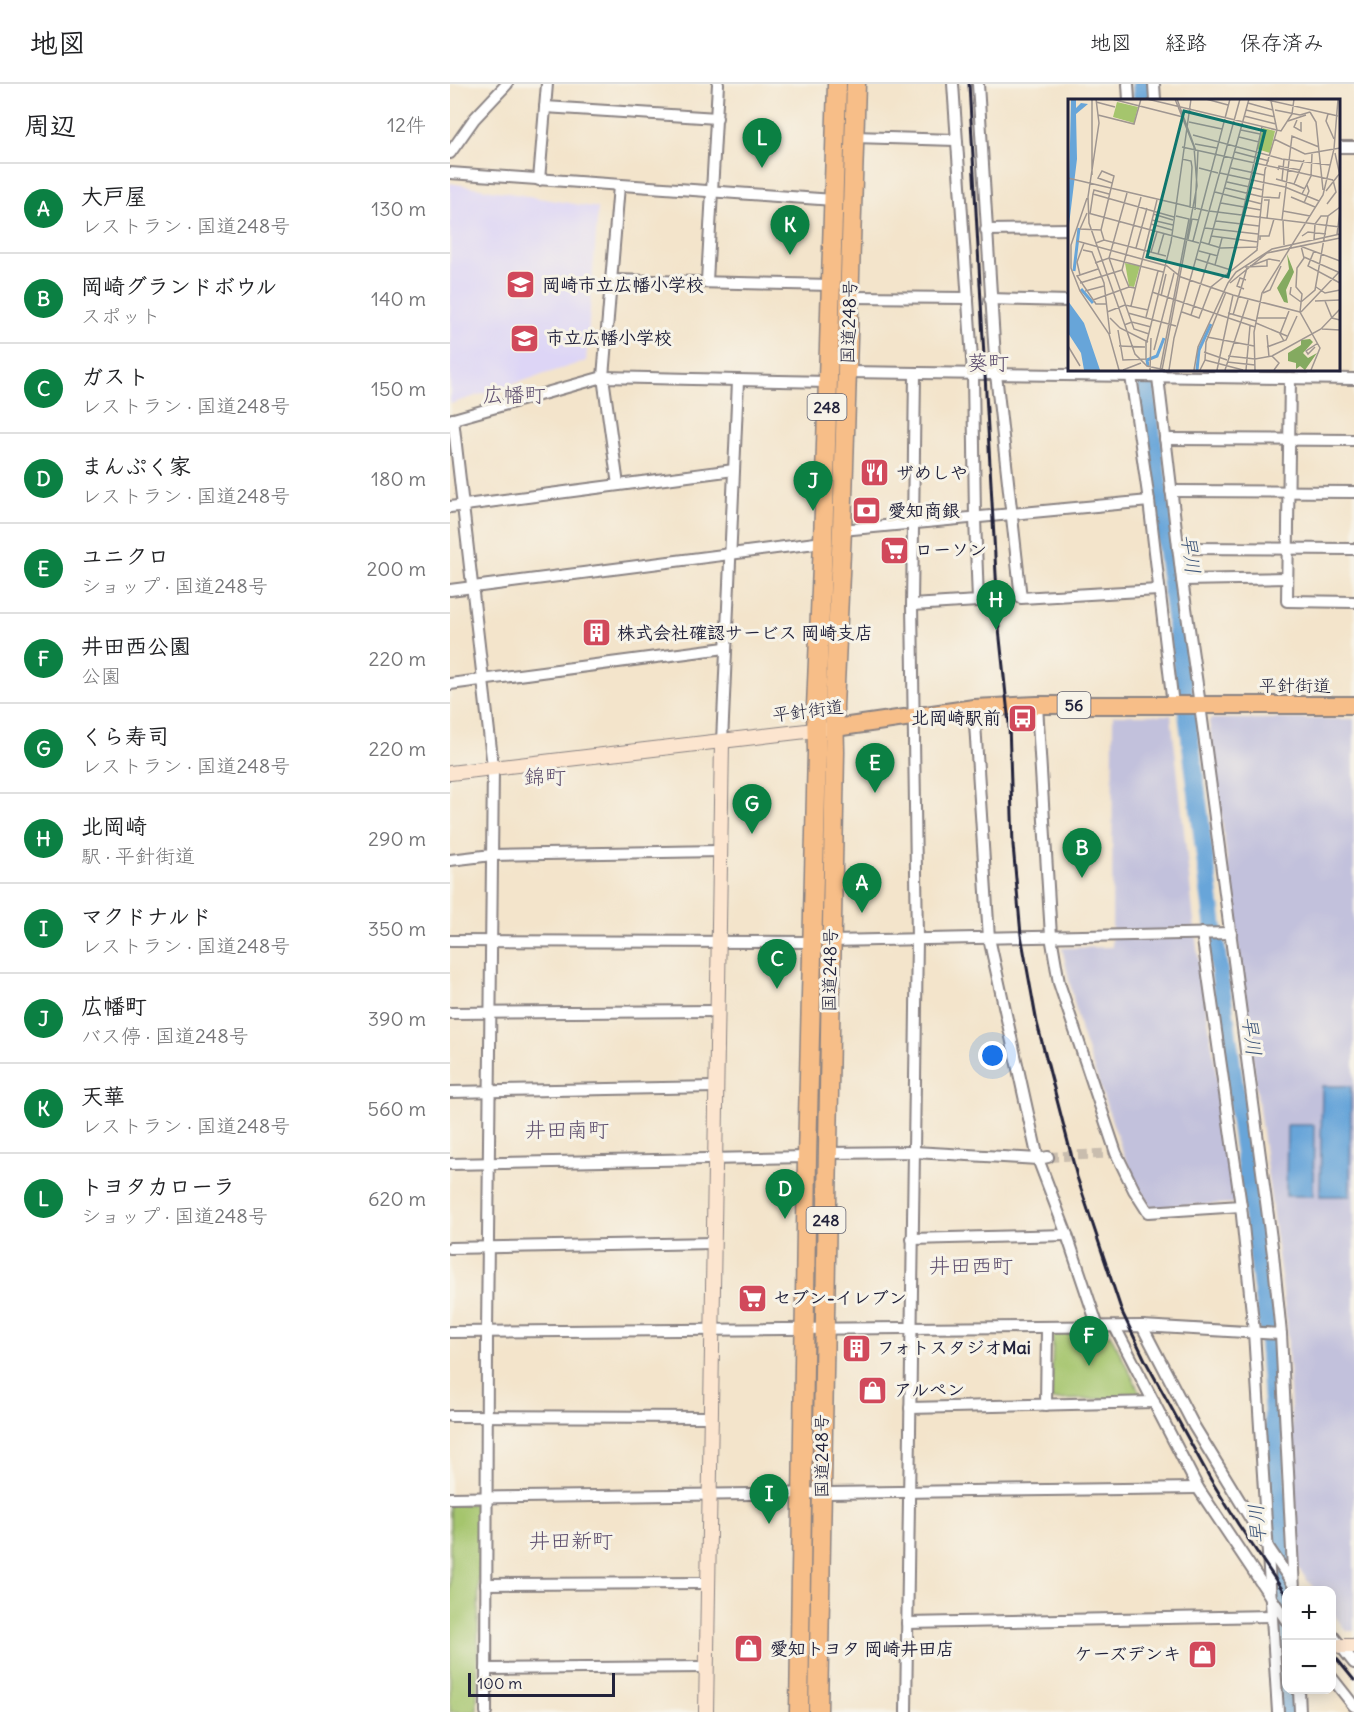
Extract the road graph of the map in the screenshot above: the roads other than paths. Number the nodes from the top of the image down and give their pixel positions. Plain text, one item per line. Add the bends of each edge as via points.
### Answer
1 (507, 84) edge
2 (547, 84) edge
3 (718, 84) edge
4 (837, 84) edge
5 (856, 84) edge
6 (953, 84) edge
7 (978, 84) edge
8 (1128, 84) edge
9 (1154, 84) edge
10 (1129, 99) edge
11 (1155, 99) edge
12 (545, 106) junction
13 (717, 118) junction
14 (854, 137) junction
15 (956, 140) junction
16 (450, 153) edge
17 (450, 173) edge
18 (539, 180) junction
19 (619, 186) junction
20 (712, 192) junction
21 (834, 200) junction
22 (1068, 229) edge
23 (986, 230) junction
24 (610, 280) junction
25 (707, 282) junction
26 (831, 285) junction
27 (850, 297) junction
28 (968, 298) junction
29 (990, 299) junction
30 (1068, 301) edge
31 (847, 372) junction
32 (1131, 372) edge
33 (915, 373) junction
34 (1157, 373) edge
35 (1242, 373) edge
36 (973, 374) junction
37 (996, 374) junction
38 (1323, 374) edge
39 (603, 377) junction
40 (1290, 378) junction
41 (1354, 379) edge
42 (738, 381) junction
43 (828, 382) junction
44 (452, 419) edge
45 (1165, 440) junction
46 (1289, 440) junction
47 (1354, 440) edge
48 (734, 470) junction
49 (618, 485) junction
50 (1171, 491) junction
51 (1288, 491) junction
52 (1354, 492) edge
53 (1149, 501) junction
54 (463, 505) junction
55 (450, 507) edge
56 (1012, 514) junction
57 (975, 518) junction
58 (912, 523) junction
59 (842, 530) junction
60 (823, 542) junction
61 (1178, 548) junction
62 (1288, 549) junction
63 (1354, 549) edge
64 (730, 552) junction
65 (1287, 578) junction
66 (1182, 580) junction
67 (472, 587) junction
68 (450, 590) edge
69 (1158, 590) junction
70 (1354, 602) edge
71 (912, 605) junction
72 (725, 648) junction
73 (483, 680) junction
74 (450, 684) edge
75 (1037, 705) junction
76 (1173, 705) junction
77 (1200, 705) junction
78 (1354, 705) edge
79 (974, 708) junction
80 (914, 717) junction
81 (825, 729) junction
82 (722, 742) junction
83 (493, 768) junction
84 (450, 772) edge
85 (720, 851) junction
86 (492, 855) junction
87 (450, 860) edge
88 (1202, 933) junction
89 (1231, 933) junction
90 (1051, 936) junction
91 (989, 938) junction
92 (916, 939) junction
93 (491, 940) junction
94 (450, 941) edge
95 (830, 941) junction
96 (719, 942) junction
97 (811, 942) junction
98 (718, 1011) junction
99 (490, 1012) junction
100 (450, 1013) edge
101 (717, 1087) junction
102 (490, 1091) junction
103 (450, 1092) edge
104 (914, 1152) junction
105 (828, 1153) junction
106 (807, 1157) junction
107 (1043, 1158) junction
108 (715, 1159) junction
109 (489, 1162) junction
110 (450, 1164) edge
111 (1241, 1206) junction
112 (1067, 1235) junction
113 (912, 1239) junction
114 (714, 1243) junction
115 (450, 1248) edge
116 (488, 1248) junction
117 (1142, 1326) junction
118 (1098, 1327) junction
119 (1114, 1327) junction
120 (1047, 1328) junction
121 (814, 1329) junction
122 (911, 1329) junction
123 (712, 1330) junction
124 (450, 1332) edge
125 (487, 1332) junction
126 (1254, 1332) junction
127 (1281, 1334) junction
128 (1154, 1402) junction
129 (1046, 1404) junction
130 (910, 1408) junction
131 (450, 1416) edge
132 (487, 1417) junction
133 (711, 1417) junction
134 (1198, 1488) junction
135 (909, 1492) junction
136 (803, 1493) junction
137 (822, 1493) junction
138 (710, 1495) junction
139 (450, 1498) edge
140 (486, 1498) junction
141 (1266, 1544) junction
142 (708, 1583) junction
143 (486, 1584) junction
144 (1293, 1586) edge
145 (1295, 1586) edge
146 (1270, 1595) junction
147 (1282, 1613) edge
148 (1272, 1616) junction
149 (907, 1623) junction
150 (1342, 1642) edge
151 (1354, 1663) edge
152 (706, 1667) junction
153 (486, 1669) junction
154 (1336, 1683) edge
155 (1299, 1694) edge
156 (1354, 1706) edge
157 (486, 1712) edge
158 (706, 1712) edge
159 (799, 1712) edge
160 (818, 1712) edge
161 (906, 1712) edge
162 (1278, 1712) edge
163 (1299, 1712) edge

1 - 16 street via 474,119
2 - 12 street
3 - 13 street
4 - 21 highway, 国道248号 / 248
5 - 14 highway, 国道248号 / 248
6 - 15 street
7 - 23 street
8 - 10 street
9 - 11 street
12 - 13 street
12 - 18 street
13 - 20 street
14 - 15 street
14 - 27 highway, 国道248号 / 248
15 - 28 street
17 - 18 street
18 - 19 street
19 - 20 street
19 - 24 street
20 - 21 street
20 - 25 street
21 - 26 highway, 国道248号 / 248
22 - 23 street
23 - 29 street
24 - 25 street
24 - 39 street
25 - 26 street
26 - 43 highway, 国道248号 / 248
27 - 28 street
27 - 31 highway, 国道248号 / 248
28 - 36 street
29 - 30 street
29 - 37 street
31 - 33 street
31 - 59 highway, 国道248号 / 248
32 - 34 street
32 - 37 street
32 - 53 street
33 - 36 street
33 - 58 street
34 - 35 street
34 - 45 street
35 - 40 street
36 - 37 street
36 - 57 street
37 - 56 street
38 - 40 street
38 - 41 street
39 - 42 street
39 - 44 street
39 - 49 street
40 - 46 street
42 - 43 street
42 - 48 street
43 - 60 highway, 国道248号 / 248
44 - 54 street
45 - 46 street
45 - 50 street
46 - 47 street
46 - 51 street
48 - 49 street
48 - 64 street
49 - 54 street
50 - 51 street
50 - 61 street
51 - 52 street
51 - 62 street
53 - 56 street
53 - 69 street
54 - 55 street
54 - 67 street
56 - 57 street
56 - 69 street via 1022,598
57 - 58 street
57 - 71 street via 978,601
58 - 59 street
58 - 71 street
59 - 81 highway, 国道248号 / 248 via 834,706
60 - 64 street
60 - 81 highway, 国道248号 / 248
61 - 62 street
61 - 66 street
62 - 63 street
62 - 65 street
64 - 67 street
64 - 72 street
65 - 66 street
65 - 70 street via 1287,601
66 - 77 street
67 - 68 street
67 - 73 street
69 - 76 street
71 - 80 street
72 - 73 street
72 - 82 street
73 - 74 street
73 - 83 street
75 - 76 main road, 平針街道 / 56
75 - 79 main road, 平針街道 / 56
75 - 90 street
76 - 77 main road, 56
77 - 78 main road, 平針街道 / 56
77 - 89 street
79 - 80 main road, 平針街道 / 56
79 - 91 street
80 - 81 main road, 平針街道 / 56
80 - 92 street
81 - 82 street, 平針街道
81 - 95 highway, 国道248号 / 248
81 - 97 highway, 国道248号 / 248
82 - 83 street, 平針街道
82 - 85 street
83 - 84 street, 平針街道
83 - 86 street
85 - 86 street
85 - 96 street
86 - 87 street
86 - 93 street
88 - 89 street
88 - 90 street
88 - 111 street
89 - 127 street
90 - 91 street
90 - 111 street via 1062,993 1116,1153 1148,1212
91 - 92 street
91 - 107 street
92 - 95 street
92 - 104 street
93 - 94 street
93 - 96 street
93 - 99 street
95 - 105 highway, 国道248号 / 248
96 - 97 street
96 - 98 street
97 - 106 highway, 国道248号 / 248
98 - 99 street
98 - 101 street
99 - 100 street
99 - 102 street
101 - 102 street
101 - 108 street
102 - 103 street
102 - 109 street
104 - 105 street
104 - 107 street
104 - 113 street
105 - 121 highway, 国道248号 / 248
106 - 108 street
106 - 121 highway, 国道248号 / 248
107 - 112 street
108 - 109 street
108 - 114 street
109 - 110 street
109 - 116 street
111 - 126 street
112 - 113 street
112 - 118 street
113 - 122 street
114 - 116 street
114 - 123 street
115 - 116 street
116 - 125 street
117 - 119 street
117 - 126 street
117 - 141 street via 1194,1426
118 - 119 street
118 - 120 street
119 - 128 street
120 - 122 street
120 - 129 street
121 - 122 street
121 - 123 street
121 - 136 highway, 国道248号 / 248
121 - 137 highway, 国道248号 / 248
122 - 130 street
123 - 125 street
123 - 133 street
124 - 125 street
125 - 132 street
126 - 127 street
126 - 141 street
127 - 145 street
128 - 129 street
128 - 134 street
129 - 130 street
130 - 135 street
131 - 132 street
132 - 133 street
132 - 140 street
133 - 138 street
134 - 135 street
134 - 146 street
135 - 137 street
135 - 149 street
136 - 137 street
136 - 138 street
136 - 159 highway, 国道248号 / 248
137 - 160 highway, 国道248号 / 248
138 - 140 street
138 - 142 street
139 - 140 street
140 - 143 street
141 - 144 street
141 - 146 street
142 - 143 street
142 - 152 street
143 - 153 street
146 - 147 street
146 - 148 street
148 - 149 street
148 - 162 street
149 - 161 street
150 - 151 street
152 - 153 street
152 - 158 street
153 - 157 street
154 - 156 street
155 - 163 street

